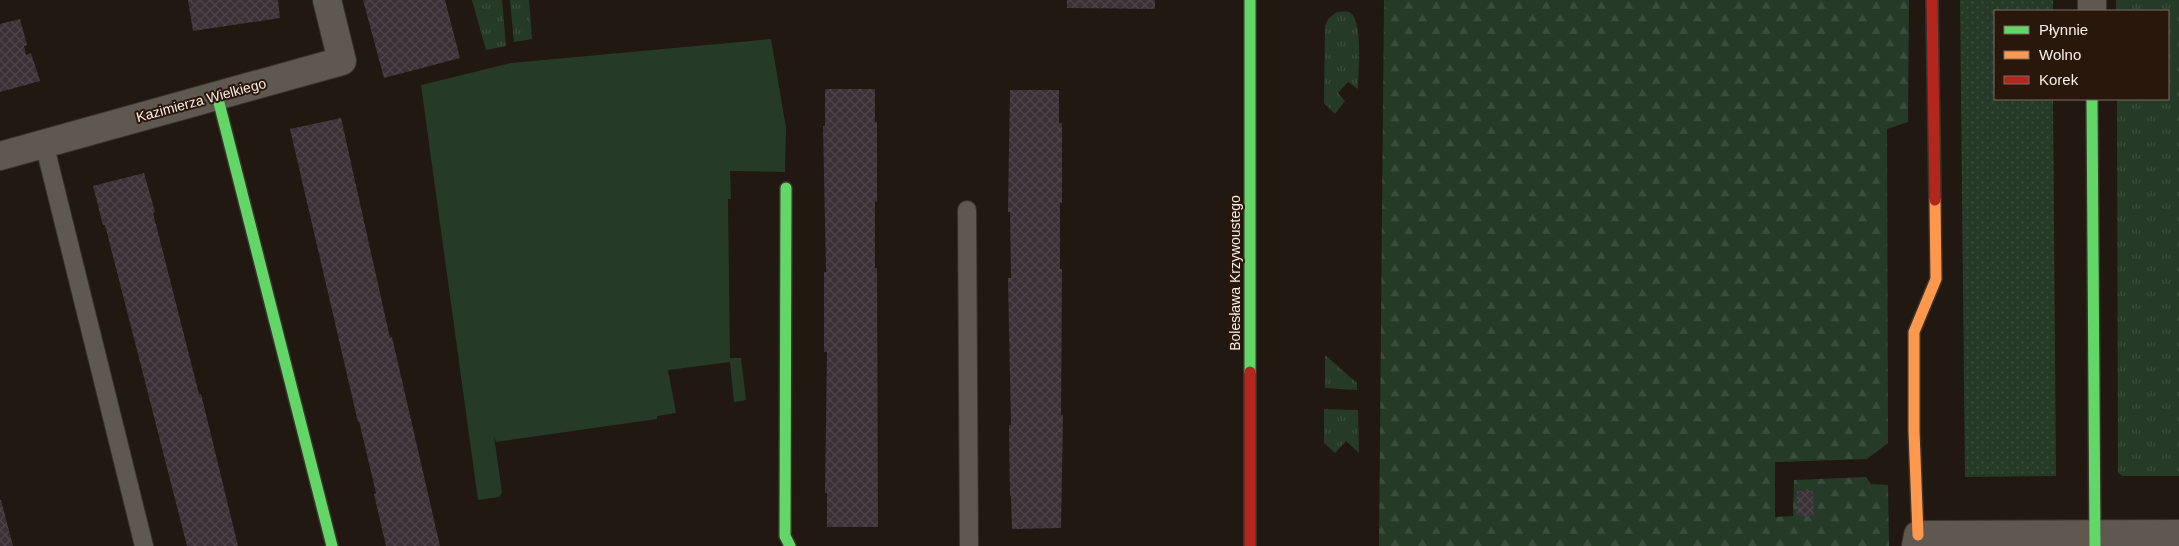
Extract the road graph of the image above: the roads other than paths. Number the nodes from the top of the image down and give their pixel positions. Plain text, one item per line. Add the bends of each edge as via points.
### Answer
1 (327, 0) edge
2 (1250, 0) edge
3 (1932, 0) edge
4 (217, 96) junction
5 (2092, 100) edge
6 (44, 143) junction
7 (0, 156) edge
8 (786, 188) dead end
9 (967, 210) dead end
10 (2179, 534) edge
11 (1917, 540) edge
12 (2095, 540) edge
13 (788, 541) edge
14 (144, 546) edge
15 (332, 546) edge
16 (969, 546) edge
17 (1250, 546) edge

1 - 4 street, Kazimierza Wielkiego via 342,61
2 - 17 street, Bolesława Krzywoustego
3 - 11 street via 1936,279 1914,332
4 - 6 street, Kazimierza Wielkiego
4 - 15 street
5 - 12 street
6 - 7 street, Kazimierza Wielkiego
6 - 14 lane
8 - 13 street
9 - 16 lane
10 - 12 street
11 - 12 street

